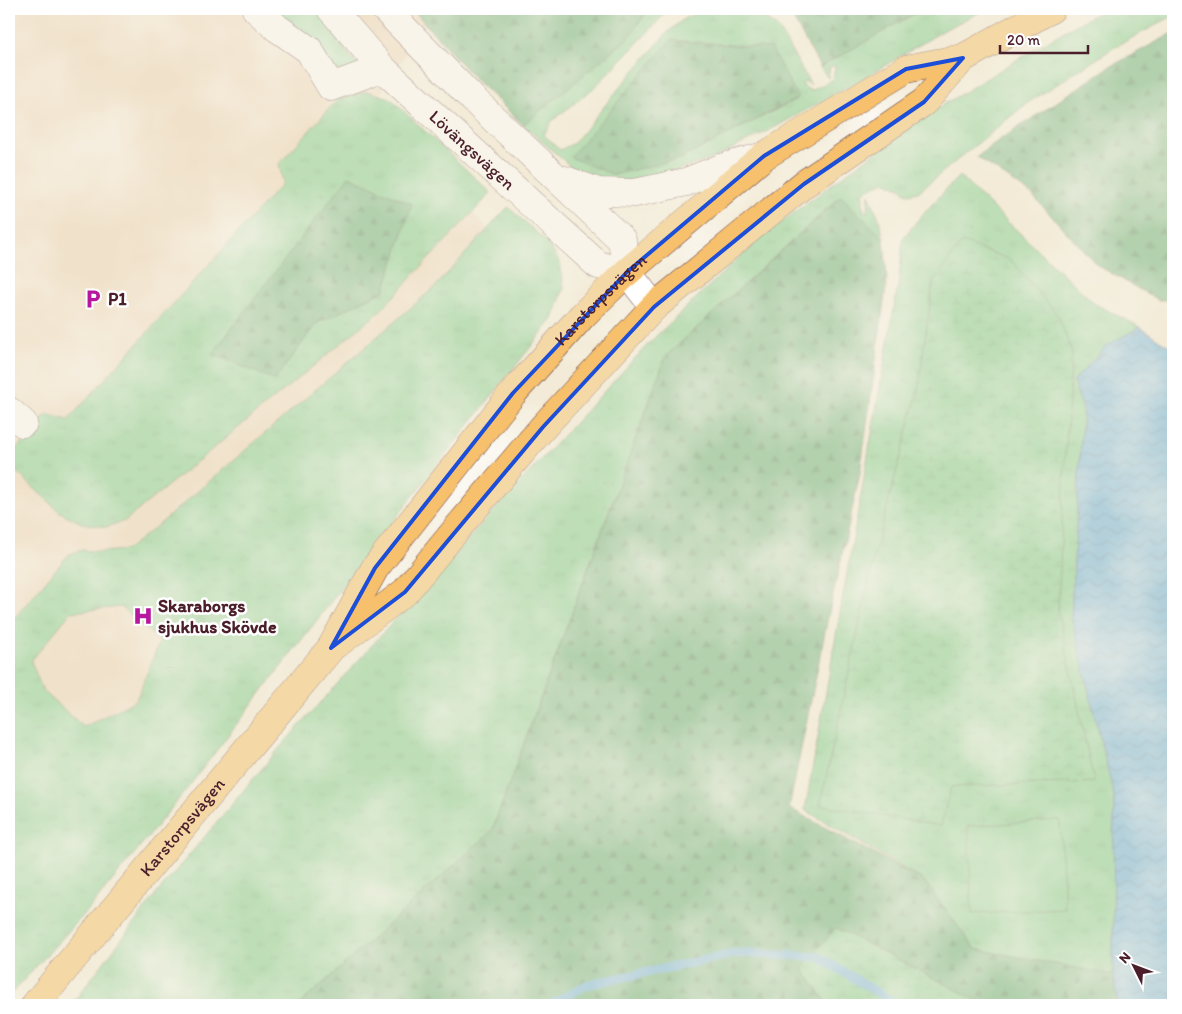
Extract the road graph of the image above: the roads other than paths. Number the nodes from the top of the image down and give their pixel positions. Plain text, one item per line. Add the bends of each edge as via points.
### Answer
1 (256, 9) edge
2 (331, 9) edge
3 (385, 9) edge
4 (1051, 9) edge
5 (963, 58) junction
6 (382, 68) junction
7 (764, 156) junction
8 (554, 176) junction
9 (627, 272) junction
10 (654, 308) junction
11 (331, 648) junction
12 (35, 1005) edge

1 - 6 street via 309,50 331,88
2 - 6 street, Lövängsvägen
3 - 8 street, Lövängsvägen
4 - 5 main road, Karstorpsvägen
5 - 7 main road, Karstorpsvägen via 906,70
5 - 10 main road, Karstorpsvägen via 924,102 804,184
6 - 9 street, Lövängsvägen via 598,265
7 - 8 street, Lövängsvägen via 686,182 635,193 598,192
7 - 9 main road, Karstorpsvägen
8 - 9 street, Lövängsvägen via 622,240
9 - 10 street, Lövängsvägen
9 - 11 main road, Karstorpsvägen via 582,316 513,393 375,568
10 - 11 main road, Karstorpsvägen via 543,427 405,592
11 - 12 main road, Karstorpsvägen

